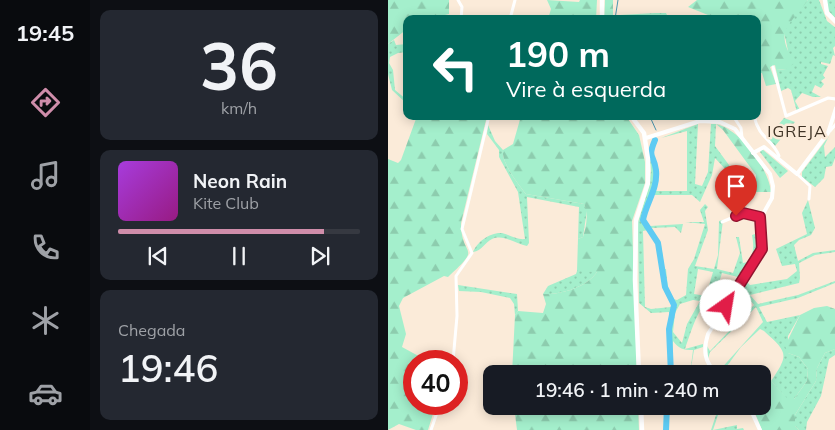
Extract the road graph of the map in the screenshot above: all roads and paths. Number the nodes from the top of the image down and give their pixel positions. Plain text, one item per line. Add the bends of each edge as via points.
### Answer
1 (458, 0) edge
2 (515, 0) edge
3 (602, 0) edge
4 (824, 0) edge
5 (461, 15) edge
6 (511, 15) edge
7 (602, 15) edge
8 (836, 22) edge
9 (773, 68) dead end
10 (836, 99) edge
11 (836, 108) edge
12 (488, 120) edge
13 (634, 120) edge
14 (736, 120) edge
15 (755, 120) edge
16 (836, 124) edge
17 (828, 133) junction
18 (646, 138) junction
19 (742, 138) junction
20 (753, 153) junction
21 (777, 158) junction
22 (797, 174) junction
23 (809, 199) dead end
24 (760, 217) junction
25 (722, 222) dead end
26 (454, 350) edge
27 (639, 365) edge
28 (709, 365) edge
29 (436, 415) edge
30 (641, 415) edge
31 (754, 415) edge
32 (431, 430) edge
33 (642, 430) edge
34 (760, 430) edge

1 - 5 street
2 - 6 street
3 - 7 main road
4 - 8 main road via 827,13
9 - 10 street via 786,116 828,98
11 - 17 street
12 - 26 street via 462,229 472,253 456,276
13 - 18 main road
14 - 19 street
15 - 21 street via 758,130 777,151
16 - 17 street
17 - 22 street
18 - 19 street via 710,120 735,129
18 - 27 main road via 648,183 636,220
19 - 20 street
20 - 21 street via 763,147
20 - 24 street via 770,174 773,186 772,198
21 - 22 street
22 - 23 street via 810,186
24 - 25 street via 741,213
24 - 28 street via 762,249 708,334 705,358
29 - 32 street
30 - 33 main road
31 - 34 street

